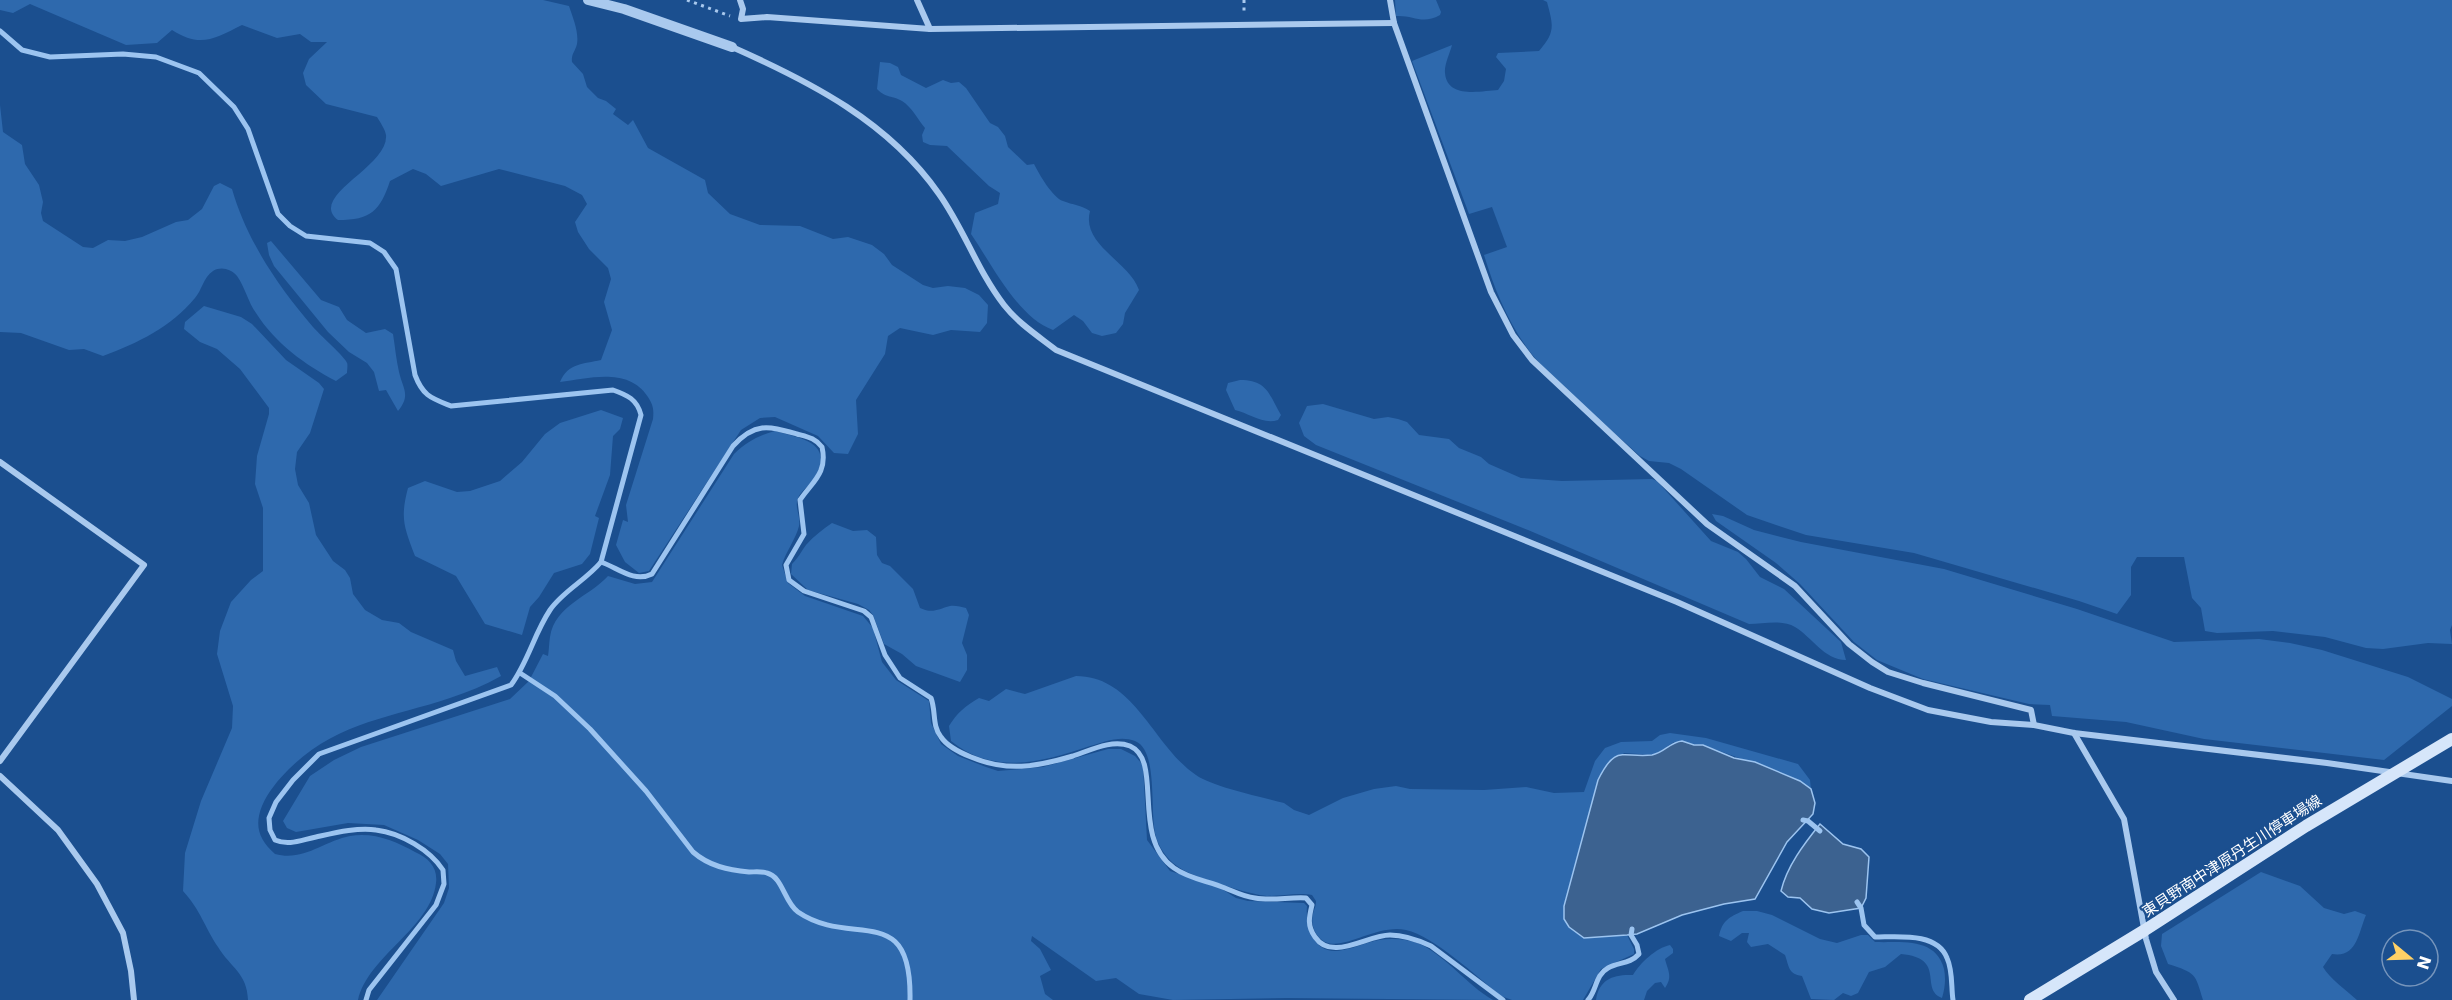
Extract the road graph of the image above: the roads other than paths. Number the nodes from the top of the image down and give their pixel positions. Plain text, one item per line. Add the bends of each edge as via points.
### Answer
1 (588, 0) edge
2 (740, 0) edge
3 (917, 0) edge
4 (1390, 0) edge
5 (1394, 23) junction
6 (930, 29) junction
7 (732, 47) joint
8 (0, 462) edge
9 (2034, 725) junction
10 (2074, 733) junction
11 (2452, 740) edge
12 (0, 761) edge
13 (2395, 773) junction
14 (0, 776) edge
15 (2452, 781) edge
16 (2145, 930) junction
17 (134, 1000) edge
18 (2030, 1000) edge
19 (2174, 1000) edge

1 - 7 street
2 - 6 street via 741,19 767,17
3 - 6 street
4 - 5 street
5 - 6 street
5 - 9 street via 1491,292 1514,336 1532,360 1707,524 1795,586 1849,644 1872,662 1888,672 1923,683 2031,710
7 - 9 street via 791,73 891,139 940,195 982,273 1005,306 1056,350 1677,602 1928,710 1991,722
8 - 12 street via 144,565
9 - 10 street
10 - 13 street
10 - 16 street via 2124,819
11 - 13 main road, 東貝野南中津原丹生川停車場線
13 - 15 street
13 - 16 main road, 東貝野南中津原丹生川停車場線
14 - 17 street via 58,830 97,884 123,933
16 - 18 main road, 東貝野南中津原丹生川停車場線
16 - 19 street via 2156,972

